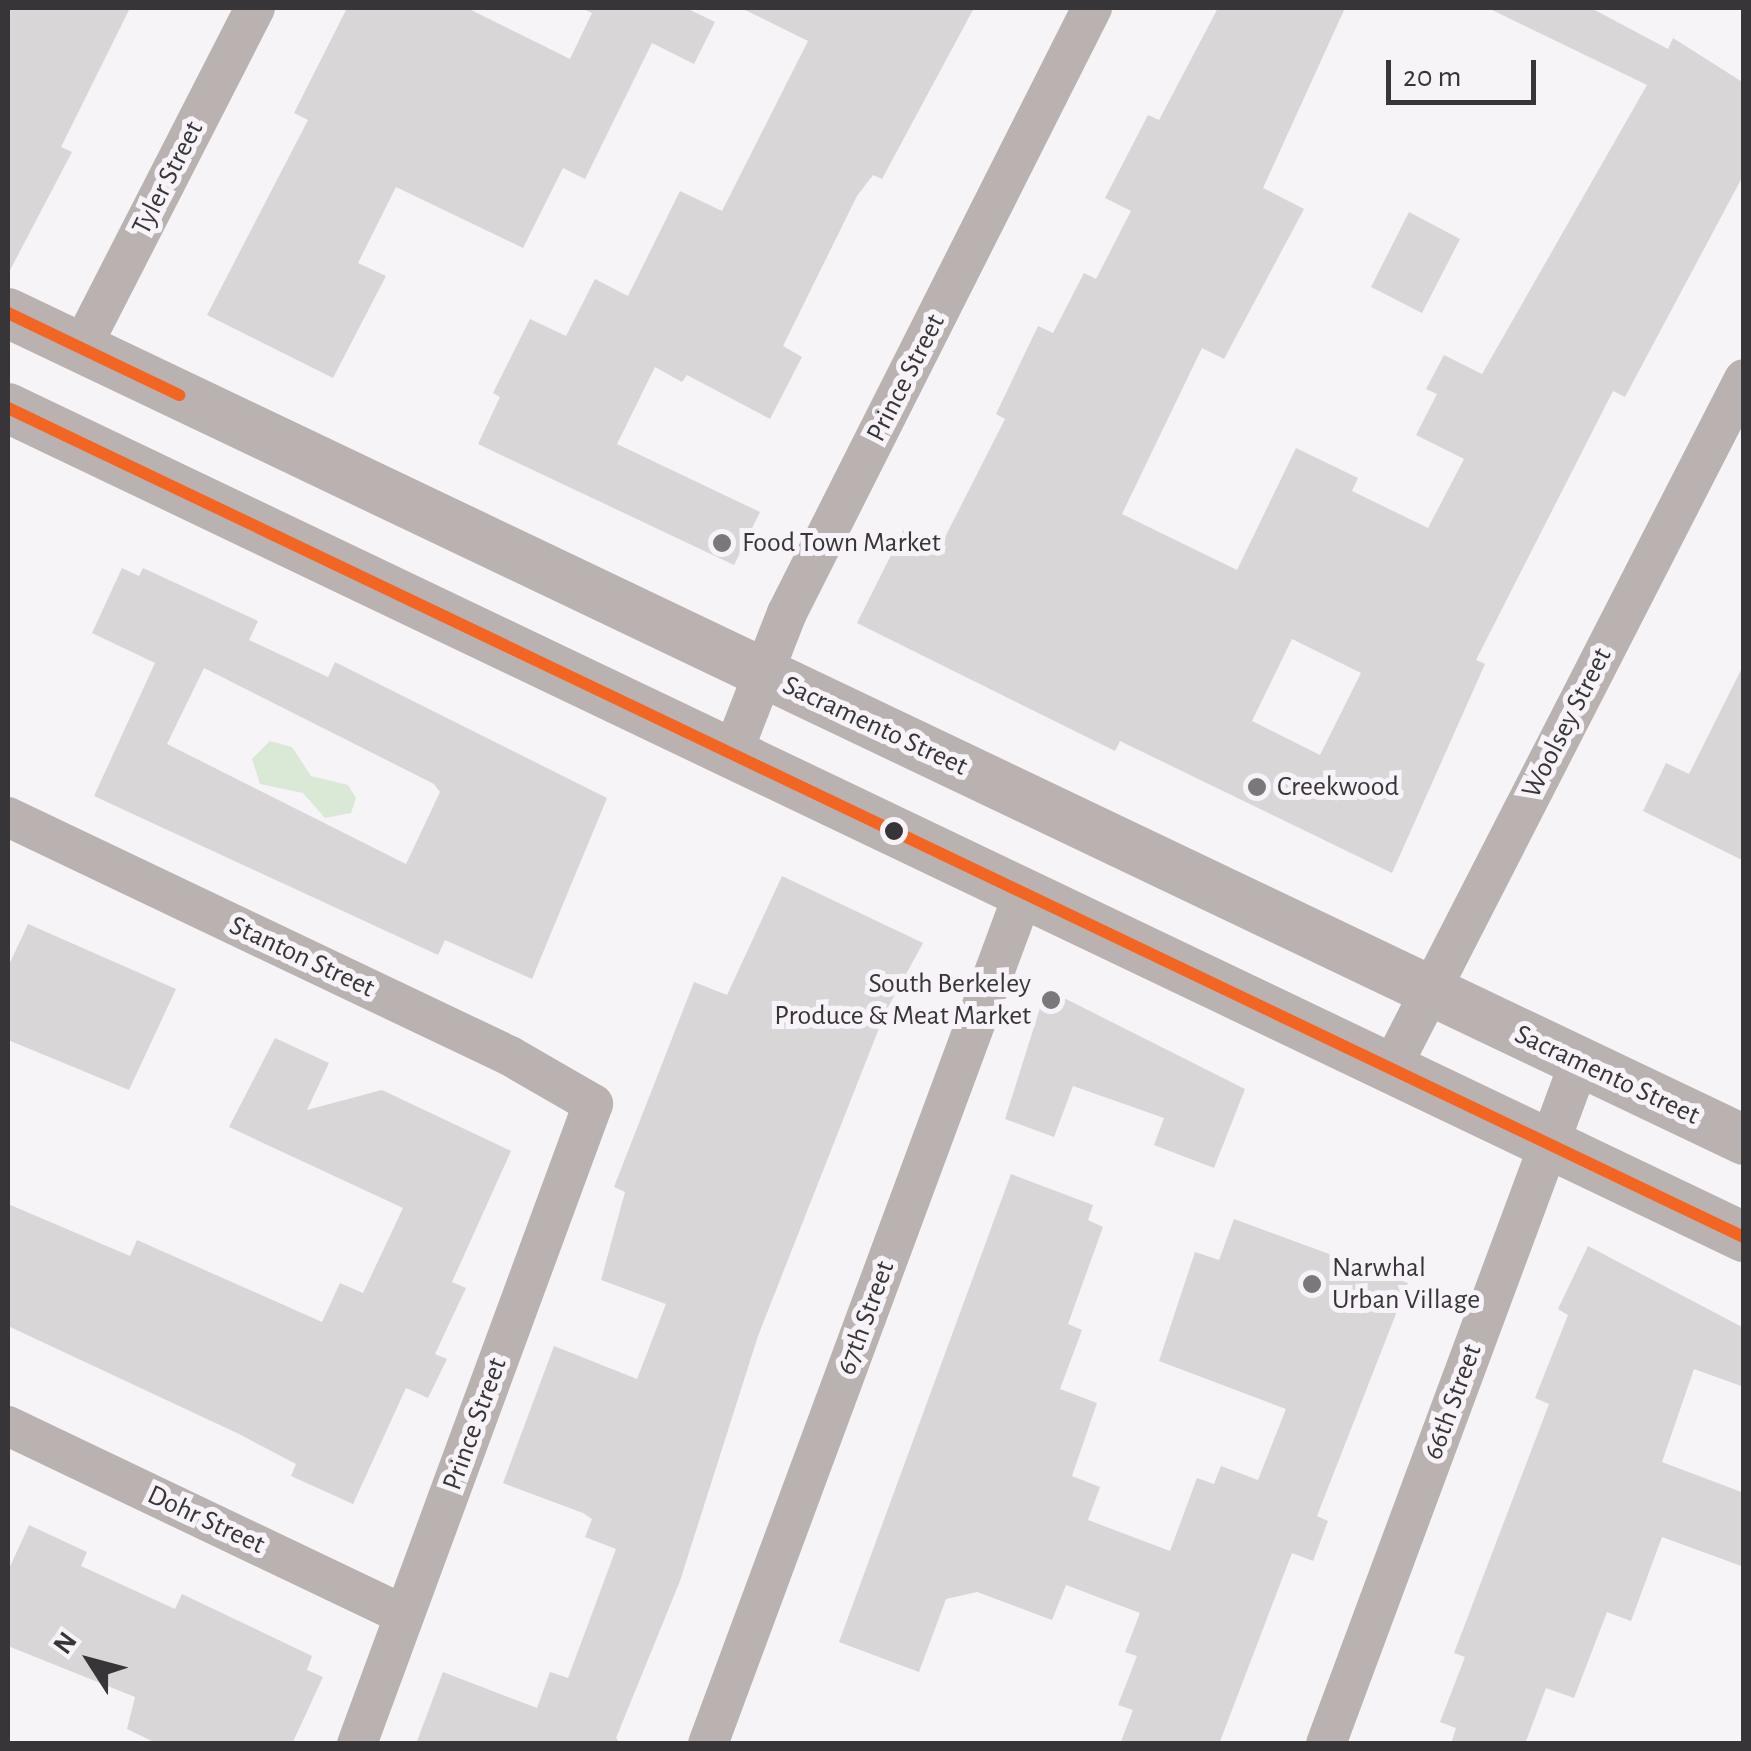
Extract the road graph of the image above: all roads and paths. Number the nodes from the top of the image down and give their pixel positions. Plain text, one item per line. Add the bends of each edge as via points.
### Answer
1 (254, 8) edge
2 (1092, 8) edge
3 (8, 313) edge
4 (81, 348) junction
5 (1744, 379) edge
6 (8, 408) edge
7 (764, 674) junction
8 (732, 754) junction
9 (8, 818) edge
10 (1024, 892) junction
11 (1428, 990) junction
12 (1580, 1062) junction
13 (1391, 1068) junction
14 (594, 1104) joint
15 (1744, 1140) edge
16 (1548, 1144) junction
17 (1744, 1236) edge
18 (8, 1426) edge
19 (404, 1615) junction
20 (357, 1744) edge
21 (708, 1744) edge
22 (1326, 1744) edge

1 - 4 street, Tyler Street
2 - 7 street, Prince Street
3 - 4 street, Sacramento Street
4 - 7 street, Sacramento Street
5 - 11 street, Woolsey Street
6 - 8 street
7 - 8 street, Prince Street
7 - 11 street, Sacramento Street
8 - 10 street
9 - 14 street, Stanton Street via 510,1056
10 - 13 street
10 - 21 street, 67th Street
11 - 12 street, Sacramento Street
11 - 13 street, Woolsey Street
12 - 15 street, Sacramento Street
12 - 16 street, 66th Street
13 - 16 street
14 - 19 street, Prince Street
16 - 17 street
16 - 22 street, 66th Street
18 - 19 street, Dohr Street
19 - 20 street, Prince Street

